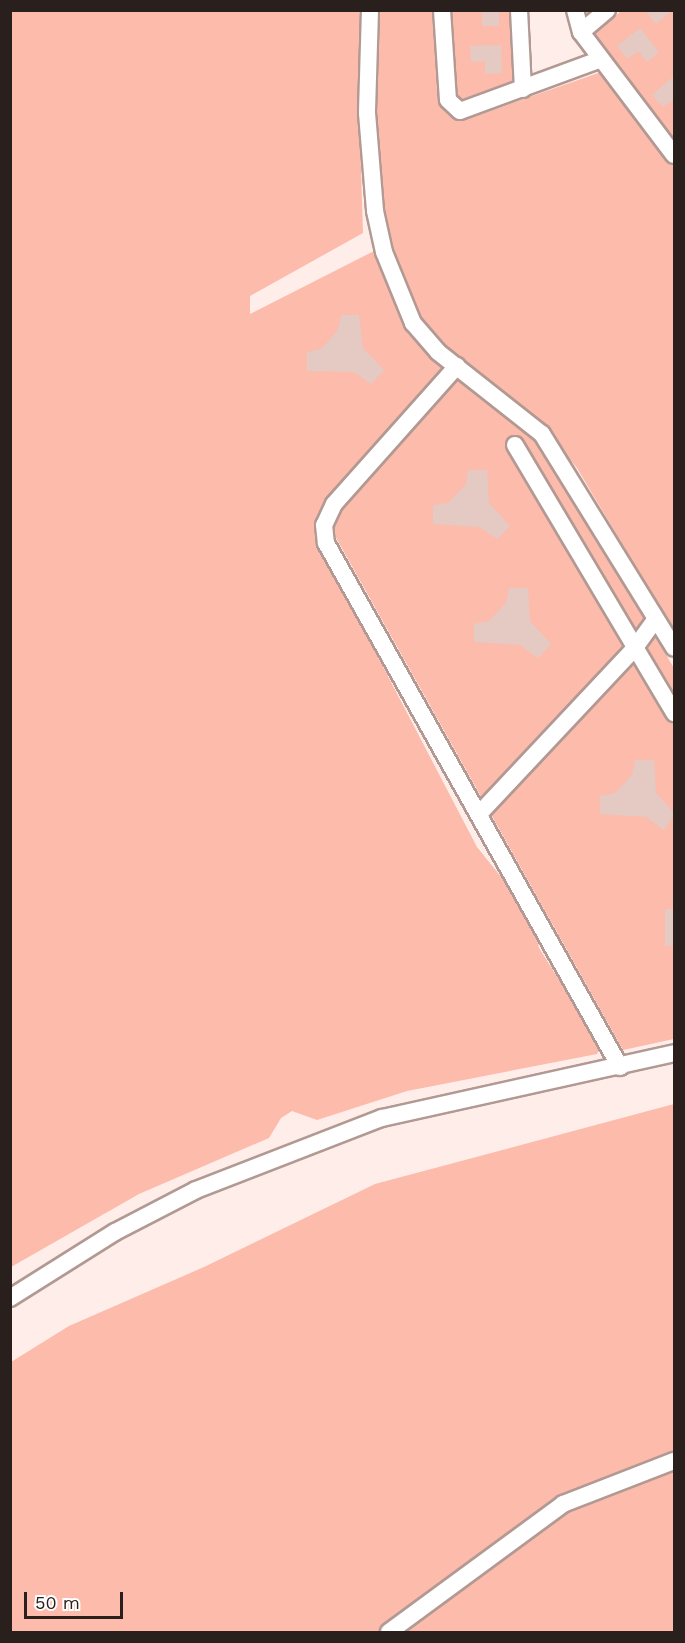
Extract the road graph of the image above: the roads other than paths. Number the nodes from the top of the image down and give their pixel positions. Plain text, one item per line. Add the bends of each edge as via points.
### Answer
1 (370, 10) edge
2 (442, 10) edge
3 (519, 10) edge
4 (575, 10) edge
5 (607, 10) edge
6 (581, 32) junction
7 (601, 58) junction
8 (523, 89) junction
9 (675, 155) edge
10 (457, 366) junction
11 (515, 445) dead end
12 (657, 619) junction
13 (675, 648) edge
14 (634, 649) junction
15 (675, 712) edge
16 (479, 814) junction
17 (675, 1053) edge
18 (620, 1067) junction
19 (10, 1298) edge
20 (675, 1461) edge
21 (389, 1632) edge

1 - 10 street via 367,113 375,211 384,252 413,323 438,352
2 - 8 street via 448,100 454,109 466,111
3 - 8 street
4 - 6 street
5 - 6 street
6 - 7 street
7 - 8 street
7 - 9 street
10 - 12 street via 542,434
10 - 16 street via 334,504 324,525 326,543
11 - 14 street
12 - 13 street
12 - 14 street
14 - 15 street
14 - 16 street
16 - 18 street
17 - 18 street
18 - 19 street via 382,1118 196,1190 115,1232
20 - 21 street via 563,1504

